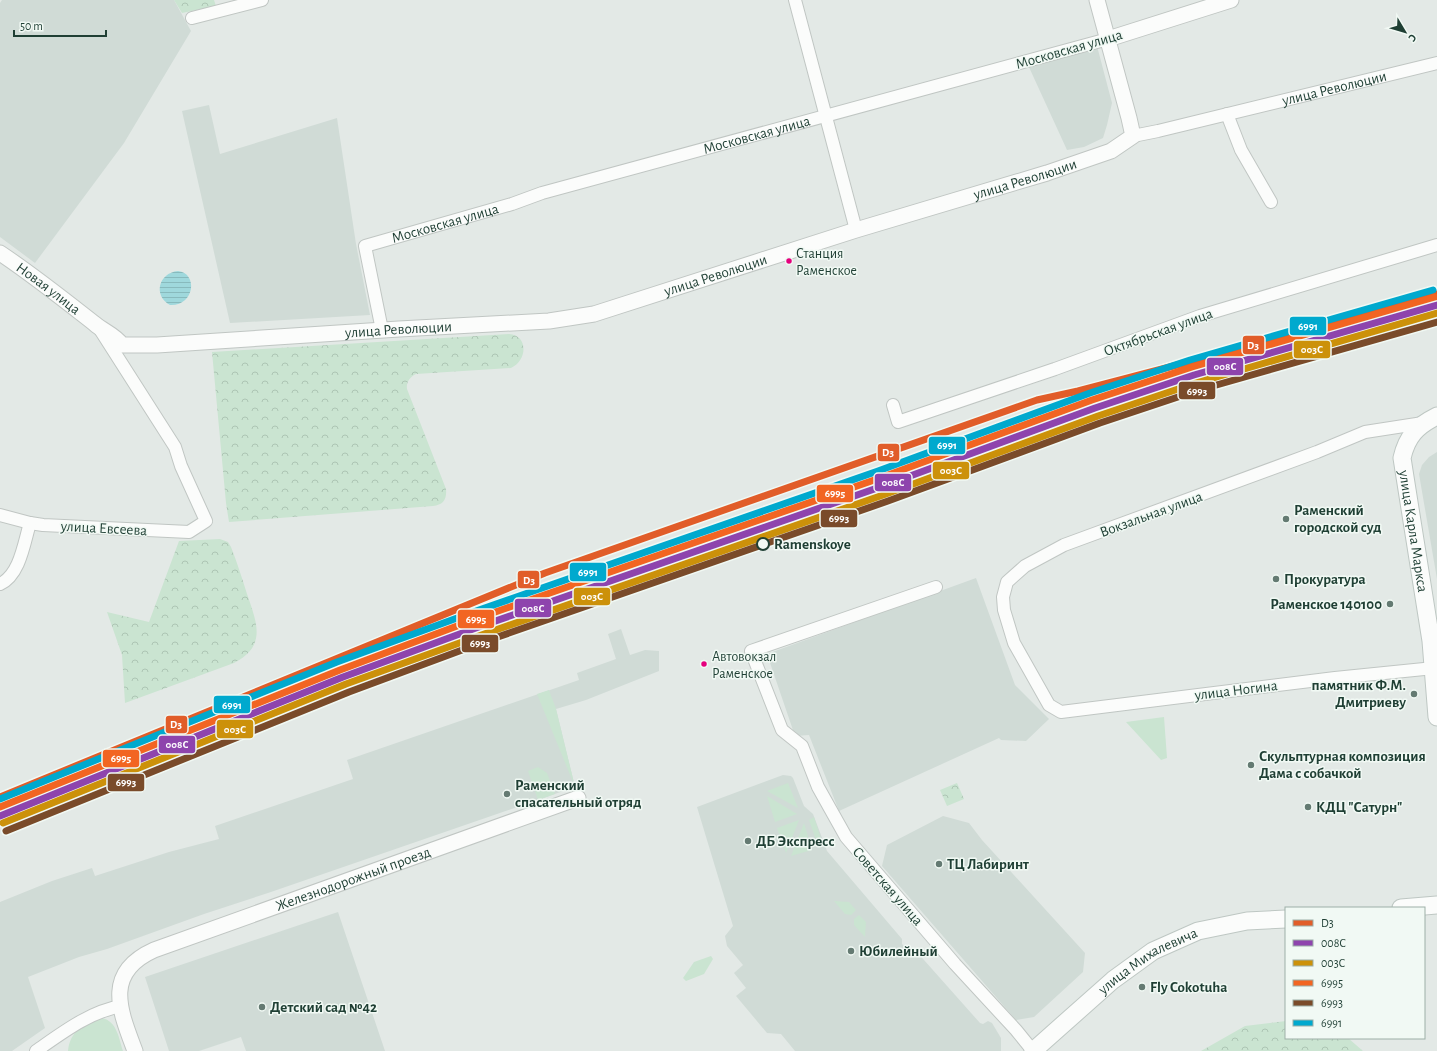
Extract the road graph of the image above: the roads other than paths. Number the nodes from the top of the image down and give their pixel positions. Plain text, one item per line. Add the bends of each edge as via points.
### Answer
1 (262, 0) edge
2 (795, 0) edge
3 (1097, 0) edge
4 (1231, 0) edge
5 (192, 18) dead end
6 (1108, 39) junction
7 (1437, 63) edge
8 (1227, 114) junction
9 (826, 116) junction
10 (1133, 136) junction
11 (1271, 202) dead end
12 (856, 230) junction
13 (1437, 245) edge
14 (0, 253) edge
15 (97, 326) junction
16 (382, 330) junction
17 (892, 405) dead end
18 (1430, 419) edge
19 (0, 515) edge
20 (30, 523) junction
21 (0, 584) edge
22 (936, 587) dead end
23 (1434, 668) junction
24 (1045, 698) joint
25 (1437, 717) edge
26 (578, 798) dead end
27 (1437, 905) edge
28 (1413, 907) edge
29 (1285, 918) edge
30 (120, 1006) junction
31 (36, 1051) edge
32 (135, 1051) edge
33 (1033, 1051) edge

1 - 5 street
2 - 9 street
3 - 6 street
4 - 6 street, Московская улица
6 - 9 street, Московская улица
6 - 10 street
7 - 8 street, улица Революции
8 - 10 street, улица Революции
8 - 11 street via 1241,150
9 - 12 street
9 - 16 street, Московская улица via 542,193 365,246
10 - 12 street, улица Революции via 1111,151 1054,171
12 - 16 street, улица Революции via 594,314 549,321
13 - 17 street, Октябрьская улица via 1200,316 898,422
14 - 15 street, Новая улица via 34,276
15 - 16 street, улица Революции via 122,345 129,346
15 - 20 street, улица Евсеева via 175,447 206,521 189,532
18 - 23 main road, улица Карла Маркса via 1411,436 1402,458
18 - 24 street, Вокзальная улица via 1365,432 1064,546 1025,566 1007,582 1003,597 1004,610 1014,644
19 - 20 street, улица Евсеева
20 - 21 street via 15,570 11,577
22 - 33 street, Советская улица via 751,651 781,727 802,746 818,787 846,837
23 - 24 street, улица Ногина via 1061,712 1049,705
23 - 25 main road, улица Карла Маркса
26 - 30 street, Железнодорожный проезд via 154,950 132,965 124,975 120,986
27 - 28 main road
29 - 33 main road, улица Михалевича via 1246,921 1198,931 1154,951 1108,985
30 - 31 street via 90,1016
30 - 32 street

